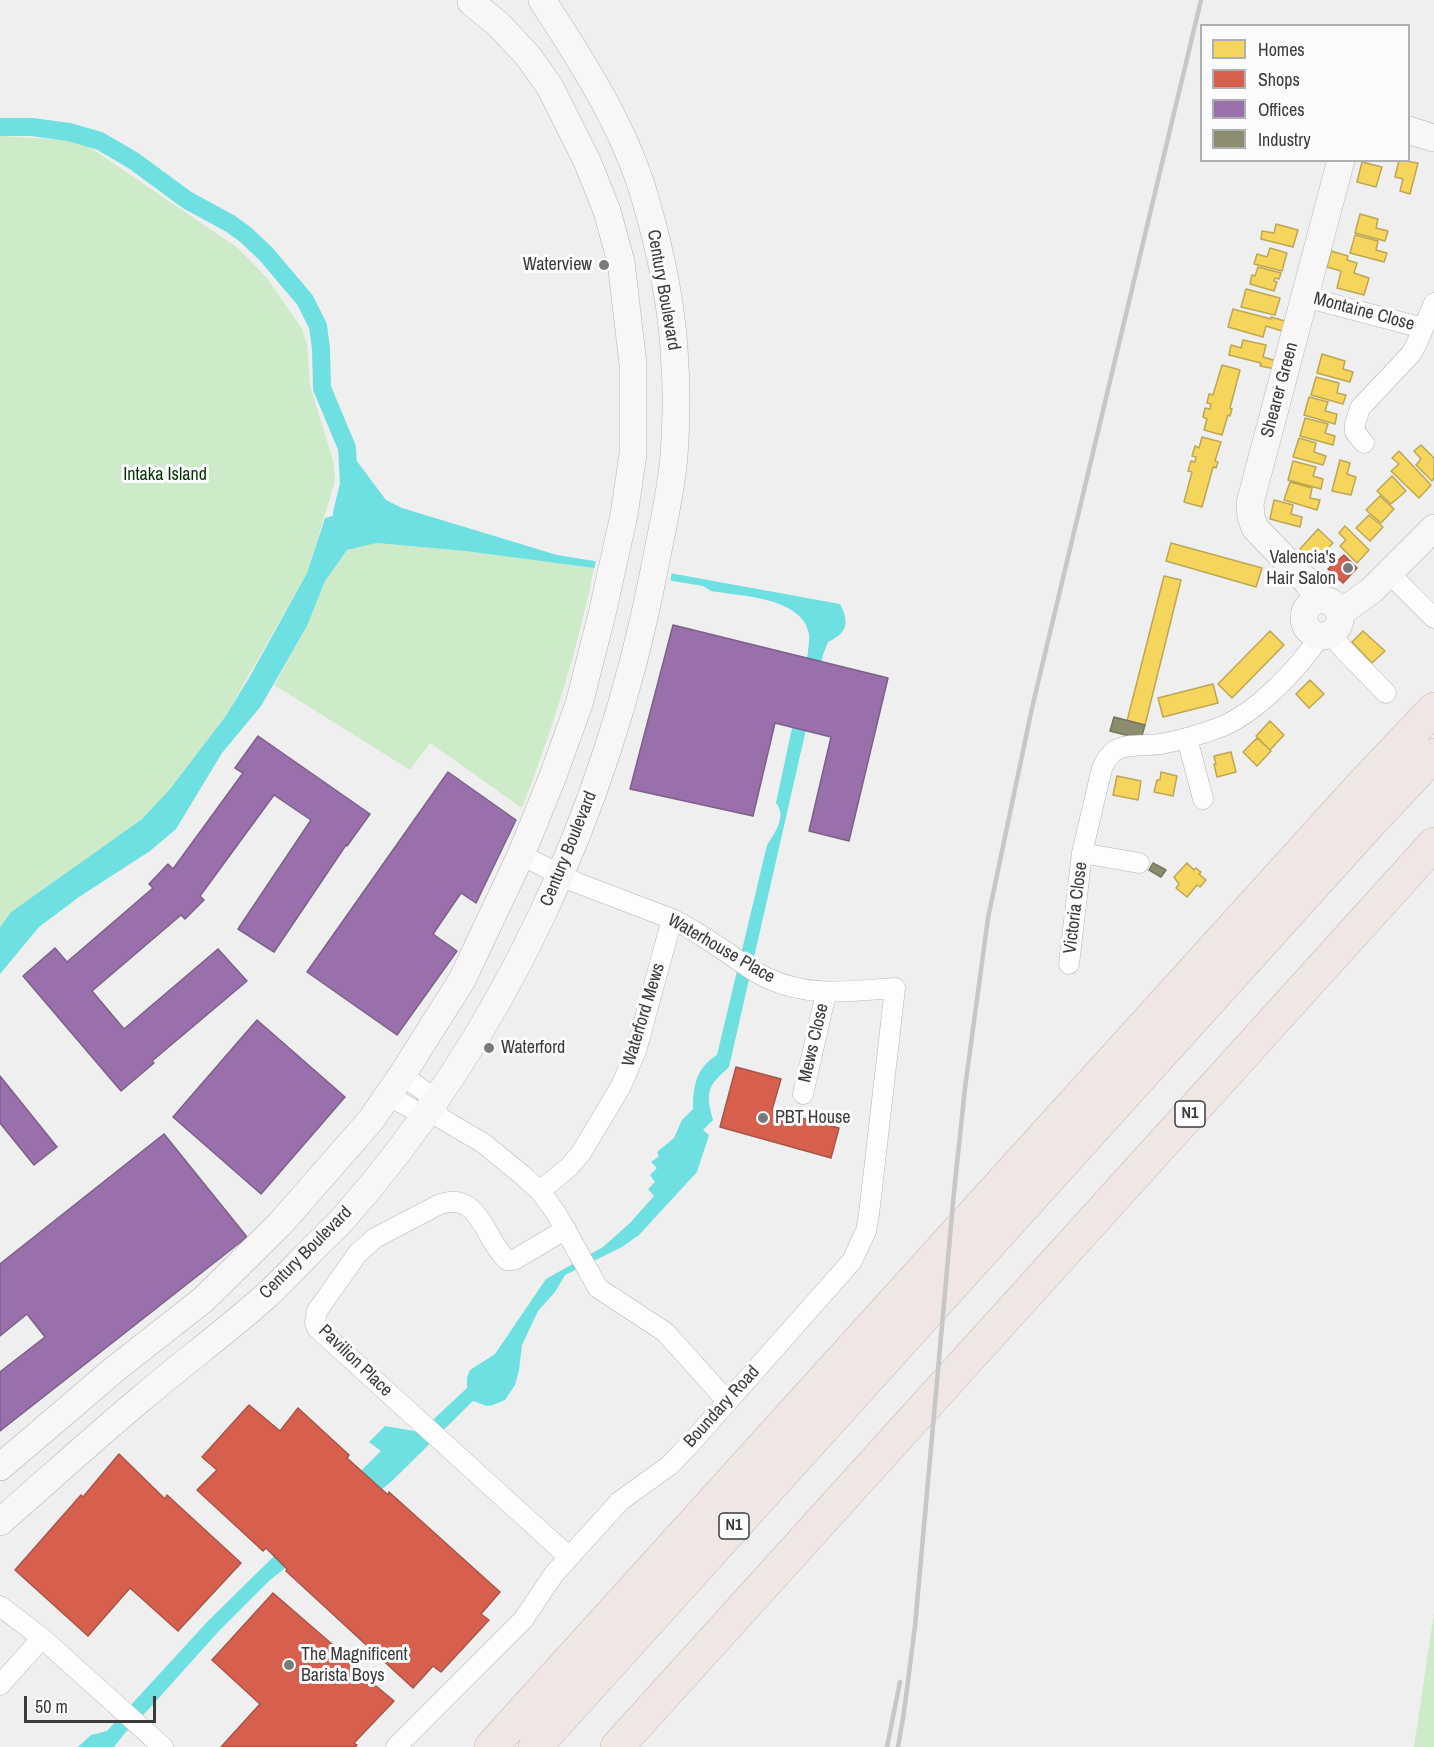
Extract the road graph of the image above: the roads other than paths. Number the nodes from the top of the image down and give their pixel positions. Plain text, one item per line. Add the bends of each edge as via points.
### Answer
1 (542, 0) edge
2 (472, 1) edge
3 (1410, 131) edge
4 (1434, 138) edge
5 (1340, 162) edge
6 (1305, 297) junction
7 (1434, 303) edge
8 (1423, 328) junction
9 (1364, 443) dead end
10 (1434, 528) edge
11 (1390, 574) junction
12 (1434, 618) edge
13 (1330, 628) junction
14 (1386, 693) dead end
15 (1434, 710) edge
16 (1187, 738) junction
17 (1434, 755) edge
18 (1203, 799) dead end
19 (1434, 844) edge
20 (1082, 853) junction
21 (521, 855) junction
22 (1138, 863) dead end
23 (561, 874) junction
24 (672, 919) junction
25 (1069, 964) dead end
26 (895, 988) joint
27 (826, 993) junction
28 (395, 1086) junction
29 (803, 1094) dead end
30 (432, 1110) junction
31 (540, 1191) junction
32 (566, 1229) junction
33 (914, 1281) junction
34 (728, 1402) junction
35 (0, 1467) edge
36 (0, 1522) edge
37 (569, 1557) junction
38 (0, 1606) edge
39 (42, 1638) junction
40 (0, 1684) edge
41 (163, 1747) edge
42 (396, 1747) edge
43 (470, 1747) edge
44 (491, 1747) edge
45 (535, 1747) edge
46 (617, 1747) edge

1 - 23 main road, Century Boulevard via 627,145 658,249 675,365 674,458 644,622 619,715
2 - 21 main road, Century Boulevard via 528,56 550,87 587,161 607,211 621,262 633,364 633,454 602,614 579,704
3 - 4 main road
5 - 6 main road, Shearer Green
6 - 8 street, Montaine Close
6 - 13 main road, Shearer Green via 1250,510 1259,534 1308,583 1317,600 1306,607 1305,627 1311,634
7 - 8 street, Montaine Close
8 - 9 street, Montaine Close via 1406,360 1360,408 1355,432
10 - 11 main road
11 - 12 street
11 - 13 main road
13 - 14 street via 1344,650
13 - 16 street via 1251,710
15 - 33 highway via 1345,803
16 - 18 street
16 - 20 street, Victoria Close via 1114,751 1102,768
17 - 45 highway, N1
19 - 46 highway, N1
20 - 22 street, Victoria Close
20 - 25 street, Victoria Close
21 - 23 street, Waterhouse Place
21 - 28 main road, Century Boulevard via 462,980
23 - 24 street, Waterhouse Place
23 - 30 main road, Century Boulevard via 498,1001
24 - 27 street, Waterhouse Place via 756,972 798,989
24 - 31 street, Waterford Mews via 628,1072 581,1153
26 - 27 street, Waterhouse Place
26 - 34 street, Boundary Road via 869,1214 860,1247 852,1262
27 - 29 street, Mews Close
28 - 30 street
28 - 35 main road, Century Boulevard via 371,1120 280,1224 204,1299
30 - 31 street via 483,1143
30 - 36 main road, Century Boulevard via 341,1221 267,1295
31 - 32 street
32 - 34 street via 593,1282 603,1293 665,1332
32 - 37 street, Pavilion Place via 514,1260 507,1260 472,1209 457,1201 448,1202 375,1238 358,1253 317,1311 315,1323
33 - 43 highway
33 - 44 highway
34 - 37 street, Boundary Road via 670,1465 620,1501
37 - 42 street, Boundary Road via 523,1620
38 - 39 street
39 - 40 street
39 - 41 street

